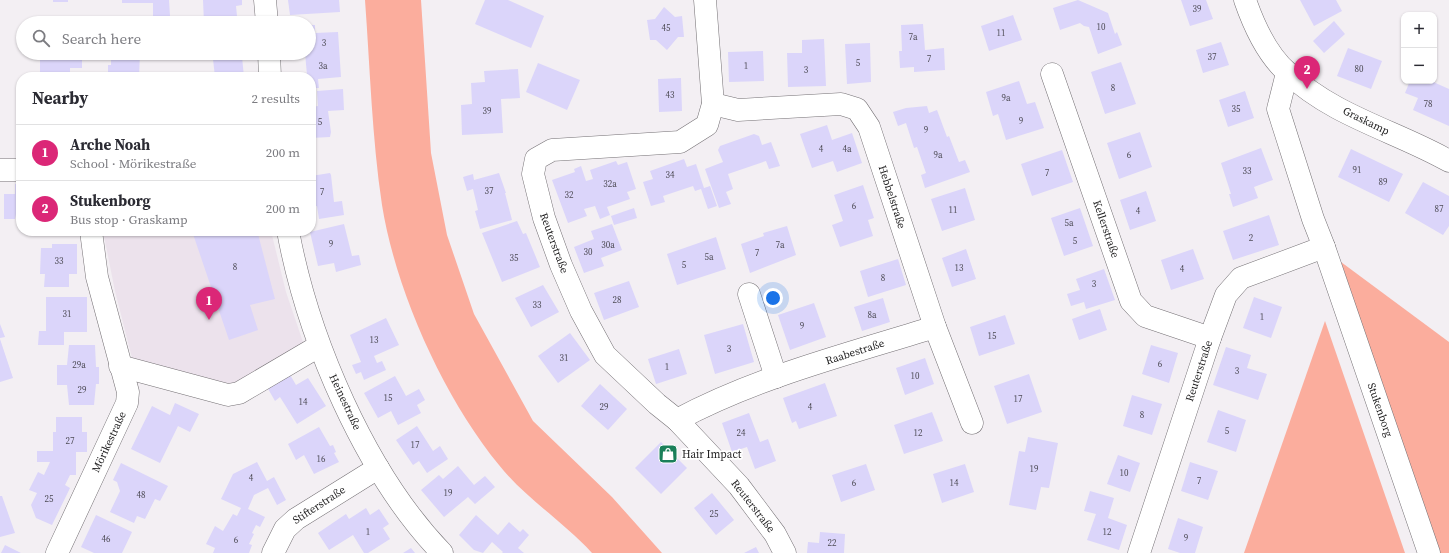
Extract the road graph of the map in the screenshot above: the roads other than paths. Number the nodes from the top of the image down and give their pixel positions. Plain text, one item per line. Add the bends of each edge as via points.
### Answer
1 (265, 0) edge
2 (705, 0) edge
3 (1245, 0) edge
4 (266, 16) edge
5 (269, 60) edge
6 (270, 72) edge
7 (1287, 73) junction
8 (1052, 74) dead end
9 (713, 104) junction
10 (1449, 161) edge
11 (0, 170) edge
12 (16, 170) edge
13 (92, 236) edge
14 (289, 236) edge
15 (1324, 247) junction
16 (749, 294) dead end
17 (935, 326) junction
18 (1210, 338) junction
19 (319, 346) junction
20 (120, 366) junction
21 (776, 378) junction
22 (676, 420) junction
23 (972, 423) dead end
24 (378, 468) junction
25 (56, 553) edge
26 (273, 553) edge
27 (442, 553) edge
28 (785, 553) edge
29 (1139, 553) edge
30 (1429, 553) edge

1 - 4 street
2 - 9 street, Reuterstraße
3 - 7 street via 1265,45
5 - 6 street
7 - 10 street, Graskamp via 1307,89 1346,112
7 - 15 street, Stukenborg via 1278,109
8 - 18 street, Kellerstraße via 1131,301 1145,316
9 - 17 street, Hebbelstraße via 738,110 841,104 857,109 869,127
9 - 22 street, Reuterstraße via 707,125 680,142 552,150 536,159 533,174 544,218 561,265 581,312 605,355
11 - 12 street
13 - 20 street, Mörikestraße via 97,277
14 - 19 street, Heinestraße
15 - 18 street, Reuterstraße via 1241,278 1226,295
15 - 30 street, Stukenborg
16 - 21 street
17 - 21 street, Raabestraße
17 - 23 street, Hebbelstraße
18 - 29 street, Reuterstraße
19 - 20 street via 240,393 228,395
19 - 24 street, Heinestraße via 348,411
20 - 25 street, Mörikestraße via 128,392 127,403
21 - 22 street, Raabestraße via 708,403
22 - 28 street, Reuterstraße via 739,486 775,534
24 - 26 street, Stifterstraße via 296,519 285,529
24 - 27 street, Heinestraße via 426,537

